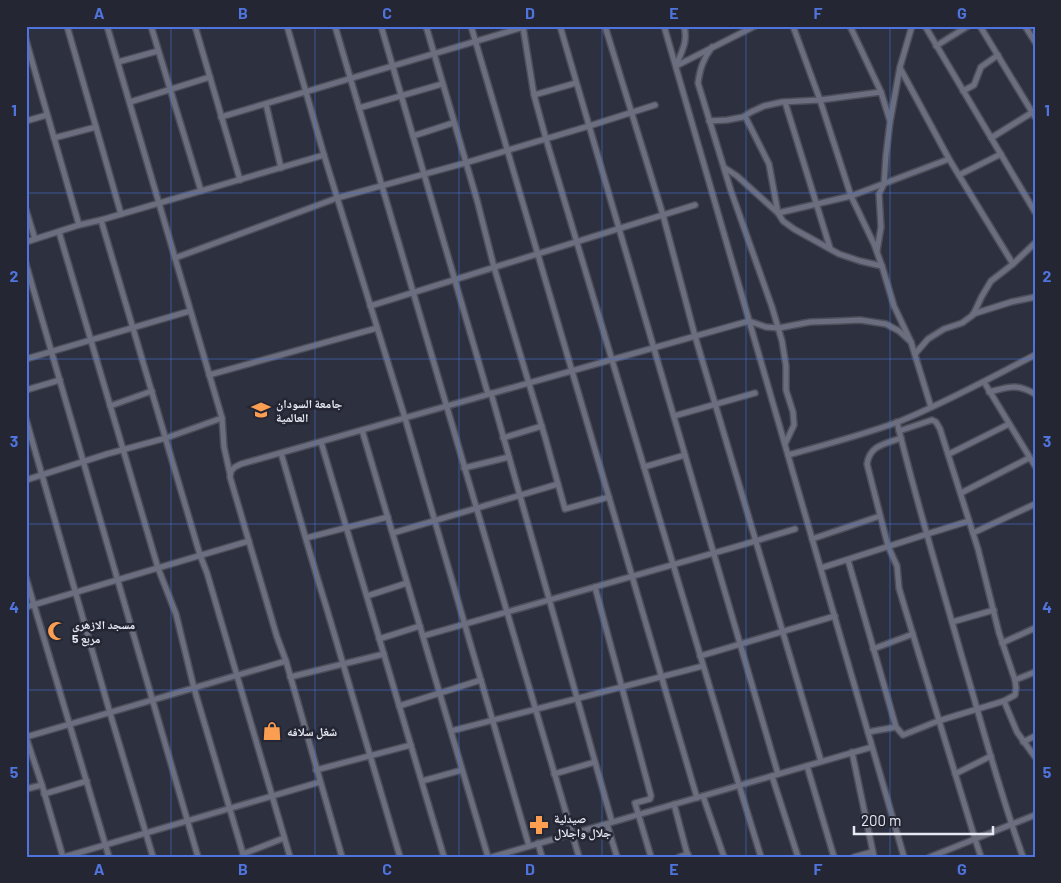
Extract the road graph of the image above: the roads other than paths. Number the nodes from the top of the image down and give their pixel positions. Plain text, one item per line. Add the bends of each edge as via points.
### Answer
1 (67, 26) edge
2 (107, 26) edge
3 (151, 26) edge
4 (195, 26) edge
5 (287, 26) edge
6 (335, 26) edge
7 (381, 26) edge
8 (426, 26) edge
9 (471, 26) edge
10 (500, 26) edge
11 (560, 26) edge
12 (605, 26) edge
13 (664, 26) edge
14 (684, 26) edge
15 (755, 26) edge
16 (793, 26) edge
17 (850, 26) edge
18 (912, 26) edge
19 (925, 26) edge
20 (968, 26) edge
21 (980, 26) edge
22 (1025, 26) edge
23 (525, 27) edge
24 (502, 34) junction
25 (26, 40) edge
26 (475, 42) junction
27 (1035, 42) edge
28 (936, 46) junction
29 (712, 47) junction
30 (158, 51) junction
31 (434, 54) junction
32 (998, 54) junction
33 (118, 62) junction
34 (392, 66) junction
35 (676, 66) junction
36 (900, 67) junction
37 (210, 77) junction
38 (350, 79) junction
39 (576, 83) junction
40 (442, 84) junction
41 (170, 90) junction
42 (963, 91) junction
43 (306, 92) junction
44 (881, 92) junction
45 (534, 94) junction
46 (401, 96) junction
47 (820, 100) junction
48 (130, 102) junction
49 (785, 102) junction
50 (266, 104) junction
51 (655, 105) dead end
52 (359, 108) junction
53 (631, 113) junction
54 (47, 114) junction
55 (1034, 114) edge
56 (745, 116) junction
57 (221, 117) junction
58 (26, 121) edge
59 (709, 121) junction
60 (890, 122) junction
61 (454, 123) junction
62 (589, 126) junction
63 (96, 127) junction
64 (412, 136) junction
65 (54, 138) junction
66 (991, 138) junction
67 (546, 139) junction
68 (507, 151) junction
69 (1001, 154) junction
70 (324, 156) junction
71 (949, 159) junction
72 (465, 163) junction
73 (724, 167) junction
74 (281, 168) junction
75 (424, 174) junction
76 (959, 175) junction
77 (240, 180) junction
78 (884, 184) junction
79 (381, 185) junction
80 (201, 191) junction
81 (851, 196) junction
82 (337, 198) junction
83 (159, 203) junction
84 (816, 204) junction
85 (1033, 204) edge
86 (695, 205) dead end
87 (26, 210) edge
88 (1035, 212) edge
89 (778, 213) junction
90 (121, 214) junction
91 (663, 215) junction
92 (101, 220) junction
93 (78, 225) junction
94 (619, 228) junction
95 (59, 232) junction
96 (35, 239) junction
97 (26, 242) edge
98 (576, 242) junction
99 (1035, 243) edge
100 (830, 249) junction
101 (877, 252) junction
102 (538, 254) junction
103 (175, 258) junction
104 (26, 264) edge
105 (1014, 264) junction
106 (882, 266) junction
107 (494, 267) junction
108 (455, 280) junction
109 (413, 293) junction
110 (1035, 297) edge
111 (370, 306) junction
112 (190, 311) junction
113 (973, 315) junction
114 (749, 320) junction
115 (133, 328) junction
116 (377, 328) junction
117 (779, 328) junction
118 (695, 336) junction
119 (91, 340) junction
120 (911, 342) junction
121 (654, 348) junction
122 (52, 352) junction
123 (915, 354) junction
124 (1035, 355) edge
125 (26, 359) edge
126 (612, 359) junction
127 (572, 371) junction
128 (209, 375) junction
129 (60, 380) junction
130 (984, 382) junction
131 (529, 383) junction
132 (26, 390) edge
133 (152, 391) junction
134 (755, 392) dead end
135 (989, 392) junction
136 (490, 394) junction
137 (1035, 394) edge
138 (715, 404) junction
139 (110, 406) junction
140 (446, 406) junction
141 (931, 407) junction
142 (674, 416) junction
143 (222, 418) junction
144 (405, 418) junction
145 (26, 419) edge
146 (897, 422) junction
147 (1009, 424) junction
148 (542, 426) junction
149 (362, 430) junction
150 (899, 431) junction
151 (166, 438) junction
152 (504, 438) junction
153 (901, 438) junction
154 (320, 442) junction
155 (785, 444) junction
156 (124, 450) junction
157 (281, 453) junction
158 (949, 454) junction
159 (685, 455) junction
160 (788, 455) junction
161 (509, 457) junction
162 (1030, 458) junction
163 (84, 462) junction
164 (1035, 466) edge
165 (644, 467) junction
166 (464, 468) junction
167 (42, 475) junction
168 (230, 477) junction
169 (26, 480) edge
170 (558, 484) junction
171 (961, 493) junction
172 (520, 495) junction
173 (609, 497) junction
174 (1035, 504) edge
175 (476, 508) junction
176 (880, 516) junction
177 (388, 517) junction
178 (435, 521) junction
179 (969, 522) junction
180 (346, 528) junction
181 (795, 529) dead end
182 (393, 533) junction
183 (973, 533) junction
184 (927, 534) junction
185 (306, 538) junction
186 (812, 539) junction
187 (249, 541) junction
188 (756, 542) junction
189 (888, 546) junction
190 (714, 554) junction
191 (200, 555) junction
192 (848, 560) junction
193 (673, 565) junction
194 (158, 568) junction
195 (821, 568) junction
196 (632, 577) junction
197 (26, 578) edge
198 (118, 580) junction
199 (407, 583) junction
200 (595, 587) junction
201 (76, 592) junction
202 (367, 596) junction
203 (549, 600) junction
204 (34, 604) junction
205 (26, 607) edge
206 (994, 610) junction
207 (507, 612) junction
208 (835, 616) junction
209 (952, 622) junction
210 (465, 624) junction
211 (420, 626) junction
212 (1035, 628) edge
213 (783, 632) junction
214 (913, 634) junction
215 (423, 636) junction
216 (379, 639) junction
217 (1002, 643) junction
218 (740, 644) junction
219 (873, 649) junction
220 (384, 654) junction
221 (700, 656) junction
222 (286, 661) junction
223 (343, 664) junction
224 (703, 666) junction
225 (1035, 672) edge
226 (236, 676) junction
227 (290, 677) junction
228 (661, 677) junction
229 (481, 680) junction
230 (1014, 680) junction
231 (622, 687) junction
232 (194, 688) junction
233 (440, 693) junction
234 (577, 699) junction
235 (153, 700) junction
236 (1004, 702) junction
237 (399, 706) junction
238 (535, 710) junction
239 (978, 710) junction
240 (110, 713) junction
241 (492, 721) junction
242 (938, 721) junction
243 (70, 724) junction
244 (896, 728) junction
245 (451, 732) junction
246 (868, 732) junction
247 (1035, 736) edge
248 (1023, 742) junction
249 (411, 746) junction
250 (872, 747) junction
251 (852, 752) junction
252 (370, 756) junction
253 (991, 756) junction
254 (1035, 757) edge
255 (822, 761) junction
256 (595, 762) junction
257 (806, 766) junction
258 (316, 770) junction
259 (462, 770) junction
260 (554, 774) junction
261 (955, 774) junction
262 (775, 775) junction
263 (422, 781) junction
264 (87, 782) junction
265 (320, 782) junction
266 (42, 785) junction
267 (739, 785) junction
268 (26, 789) edge
269 (44, 794) junction
270 (272, 796) junction
271 (703, 796) junction
272 (696, 798) junction
273 (674, 804) junction
274 (230, 808) junction
275 (638, 815) junction
276 (1035, 815) edge
277 (188, 820) junction
278 (609, 823) junction
279 (1012, 824) junction
280 (146, 833) junction
281 (572, 834) junction
282 (284, 838) junction
283 (975, 839) junction
284 (105, 844) junction
285 (538, 844) junction
286 (529, 846) junction
287 (873, 854) edge
288 (244, 855) edge
289 (506, 855) edge
290 (688, 855) edge
291 (63, 857) edge
292 (109, 857) edge
293 (153, 857) edge
294 (198, 857) edge
295 (290, 857) edge
296 (342, 857) edge
297 (400, 857) edge
298 (444, 857) edge
299 (488, 857) edge
300 (492, 857) edge
301 (542, 857) edge
302 (579, 857) edge
303 (617, 857) edge
304 (651, 857) edge
305 (679, 857) edge
306 (724, 857) edge
307 (761, 857) edge
308 (798, 857) edge
309 (834, 857) edge
310 (854, 857) edge
311 (904, 857) edge
312 (930, 857) edge
313 (981, 857) edge
314 (1024, 857) edge

1 - 63 street
2 - 33 street
3 - 30 street
4 - 37 street
5 - 43 street
6 - 38 street
7 - 34 street
8 - 31 street
9 - 26 street
10 - 24 street
11 - 39 street
12 - 53 street
13 - 35 street
14 - 35 street via 686,42
15 - 29 street
16 - 47 street
17 - 44 street
18 - 36 street
19 - 28 street
20 - 28 street
21 - 32 street
22 - 27 street
23 - 24 street
23 - 45 street
24 - 26 street
25 - 54 street
26 - 31 street
26 - 68 street
28 - 42 street
29 - 35 street
29 - 59 street via 700,69 698,83
30 - 33 street
30 - 41 street
31 - 34 street
31 - 40 street
32 - 42 street via 981,67 974,85
32 - 55 street
33 - 48 street
34 - 38 street
34 - 46 street
35 - 114 street
36 - 60 street
36 - 71 street
37 - 41 street
37 - 57 street
38 - 43 street
38 - 52 street
39 - 45 street
39 - 62 street
40 - 46 street
40 - 61 street
41 - 48 street
41 - 80 street
42 - 66 street
43 - 50 street
43 - 70 street
44 - 47 street
44 - 60 street
45 - 67 street
46 - 52 street
46 - 64 street
47 - 49 street
47 - 81 street
48 - 83 street
49 - 56 street via 764,106
49 - 84 street
50 - 57 street
50 - 74 street
51 - 53 street
52 - 79 street
53 - 62 street
53 - 91 street
54 - 58 street
54 - 65 street
55 - 66 street
56 - 59 street
56 - 89 street via 769,164
57 - 77 street
59 - 73 street
60 - 78 street
61 - 64 street
61 - 72 street
62 - 67 street
62 - 94 street
63 - 65 street
63 - 90 street
64 - 75 street
65 - 93 street
66 - 69 street
67 - 68 street
67 - 98 street
68 - 72 street
68 - 102 street
69 - 76 street
69 - 85 street
70 - 74 street
70 - 82 street
71 - 76 street
71 - 78 street
72 - 75 street
72 - 107 street
73 - 89 street
73 - 117 street
74 - 77 street
75 - 79 street
75 - 108 street
76 - 105 street
77 - 80 street
78 - 81 street
78 - 101 street via 879,194 881,227
79 - 82 street
79 - 109 street
80 - 83 street
81 - 84 street
81 - 101 street
82 - 103 street
82 - 111 street
83 - 90 street
83 - 103 street
84 - 89 street
84 - 100 street
85 - 88 street
86 - 91 street
87 - 96 street
89 - 100 street via 794,229
90 - 92 street
91 - 94 street
91 - 118 street
92 - 93 street
92 - 115 street
93 - 95 street
94 - 98 street
94 - 121 street
95 - 96 street
95 - 119 street
96 - 97 street
98 - 102 street
98 - 126 street
99 - 105 street
100 - 106 street
101 - 106 street
102 - 107 street
102 - 127 street
103 - 112 street
104 - 122 street
105 - 113 street via 992,281
106 - 120 street via 894,306
107 - 108 street
107 - 131 street
108 - 109 street
108 - 136 street
109 - 111 street
109 - 140 street
110 - 113 street
111 - 116 street
112 - 115 street
112 - 128 street
113 - 123 street via 928,339
114 - 117 street
114 - 118 street
114 - 155 street
115 - 119 street
115 - 133 street
116 - 128 street
116 - 144 street
117 - 120 street via 810,322 860,320 886,324
117 - 155 street via 786,366 786,390 794,425
118 - 121 street
118 - 138 street
119 - 122 street
119 - 139 street
120 - 123 street
121 - 126 street
121 - 142 street
122 - 125 street
122 - 129 street
123 - 141 street
124 - 130 street
126 - 127 street
126 - 165 street
127 - 131 street
127 - 173 street
128 - 143 street
129 - 132 street
129 - 163 street
130 - 135 street
130 - 141 street
131 - 136 street
131 - 148 street
133 - 139 street
133 - 151 street
134 - 138 street
135 - 137 street via 1019,387
135 - 147 street
136 - 140 street
136 - 152 street
138 - 142 street
138 - 188 street
139 - 156 street
140 - 144 street
140 - 166 street
141 - 146 street
142 - 159 street
143 - 151 street
143 - 168 street
144 - 149 street
144 - 178 street
145 - 167 street
146 - 150 street
146 - 160 street
147 - 158 street
147 - 162 street
148 - 152 street
148 - 170 street
149 - 154 street
149 - 177 street
150 - 153 street
150 - 158 street via 933,420 940,429
151 - 156 street
151 - 191 street
152 - 161 street
153 - 176 street via 877,446 867,461
153 - 184 street
154 - 157 street
154 - 180 street
155 - 160 street
156 - 163 street
156 - 194 street
157 - 168 street via 241,464 231,471
157 - 185 street
158 - 171 street
159 - 165 street
159 - 190 street
160 - 186 street
161 - 166 street
161 - 172 street
162 - 164 street
162 - 171 street
163 - 167 street
163 - 198 street
165 - 193 street
166 - 175 street
167 - 169 street
167 - 201 street
168 - 187 street
170 - 172 street
170 - 173 street via 564,509
171 - 179 street
172 - 175 street
172 - 203 street
173 - 196 street
174 - 183 street
175 - 178 street
175 - 207 street
176 - 186 street
176 - 189 street
177 - 180 street
177 - 182 street
178 - 182 street
178 - 210 street
179 - 183 street
179 - 184 street
180 - 185 street
180 - 202 street
181 - 188 street
182 - 199 street
183 - 206 street
184 - 189 street
184 - 209 street
185 - 223 street
186 - 195 street
187 - 191 street
187 - 222 street
188 - 190 street
188 - 213 street
189 - 192 street
189 - 214 street via 897,566 899,588
190 - 193 street
190 - 218 street
191 - 194 street
191 - 226 street
192 - 195 street
192 - 219 street
193 - 196 street
193 - 221 street
194 - 198 street
194 - 232 street via 176,614
195 - 208 street
196 - 200 street
196 - 228 street
197 - 204 street
198 - 201 street
198 - 235 street
199 - 202 street
199 - 211 street
200 - 203 street
200 - 231 street
201 - 204 street
201 - 240 street
202 - 216 street
203 - 207 street
203 - 234 street
204 - 205 street
204 - 243 street
206 - 209 street
206 - 217 street
207 - 210 street
207 - 238 street
208 - 213 street
208 - 246 street
209 - 239 street
210 - 215 street
210 - 229 street
211 - 215 street
211 - 216 street
212 - 217 street
213 - 218 street
213 - 255 street
214 - 219 street
214 - 242 street
215 - 233 street
216 - 220 street
217 - 230 street
218 - 221 street
218 - 262 street
219 - 244 street
220 - 223 street
220 - 237 street
221 - 224 street
222 - 226 street
222 - 227 street
223 - 227 street
223 - 252 street
224 - 228 street
224 - 267 street
225 - 230 street
226 - 232 street
226 - 270 street
227 - 258 street
228 - 231 street
228 - 272 street
229 - 233 street
229 - 241 street
230 - 236 street via 1015,695
231 - 234 street
231 - 275 street via 651,796 635,803
232 - 235 street
232 - 274 street
233 - 237 street
233 - 245 street
234 - 238 street
234 - 256 street
235 - 240 street
235 - 277 street
236 - 239 street
236 - 248 street
237 - 249 street
238 - 241 street
238 - 260 street
239 - 242 street
239 - 253 street
240 - 243 street
240 - 280 street
241 - 245 street
241 - 286 street
242 - 244 street via 903,735
242 - 261 street
243 - 264 street
243 - 266 street via 26,737
244 - 246 street
245 - 259 street
246 - 250 street
247 - 248 street
248 - 254 street
249 - 252 street
249 - 263 street
250 - 251 street
250 - 311 street
251 - 255 street
251 - 287 street
252 - 258 street
252 - 297 street
253 - 261 street
253 - 279 street
255 - 257 street
256 - 260 street
256 - 278 street
257 - 262 street
257 - 309 street
258 - 265 street
259 - 263 street
259 - 299 street
260 - 281 street
261 - 283 street
262 - 267 street
262 - 308 street
263 - 298 street
264 - 269 street
264 - 284 street
265 - 270 street
265 - 296 street
266 - 268 street
266 - 269 street
267 - 271 street
267 - 307 street
269 - 291 street
270 - 274 street
270 - 282 street
271 - 272 street
271 - 306 street
272 - 273 street
273 - 275 street
273 - 290 street
274 - 277 street
274 - 288 street
275 - 278 street
275 - 304 street
276 - 279 street
277 - 280 street
277 - 294 street
278 - 281 street
278 - 303 street
279 - 283 street
279 - 314 street
280 - 284 street
280 - 293 street
281 - 285 street
281 - 302 street
282 - 288 street
282 - 295 street
283 - 312 street
283 - 313 street
284 - 291 street
284 - 292 street
285 - 286 street
285 - 301 street
286 - 289 street
287 - 310 street
289 - 300 street
290 - 305 street

